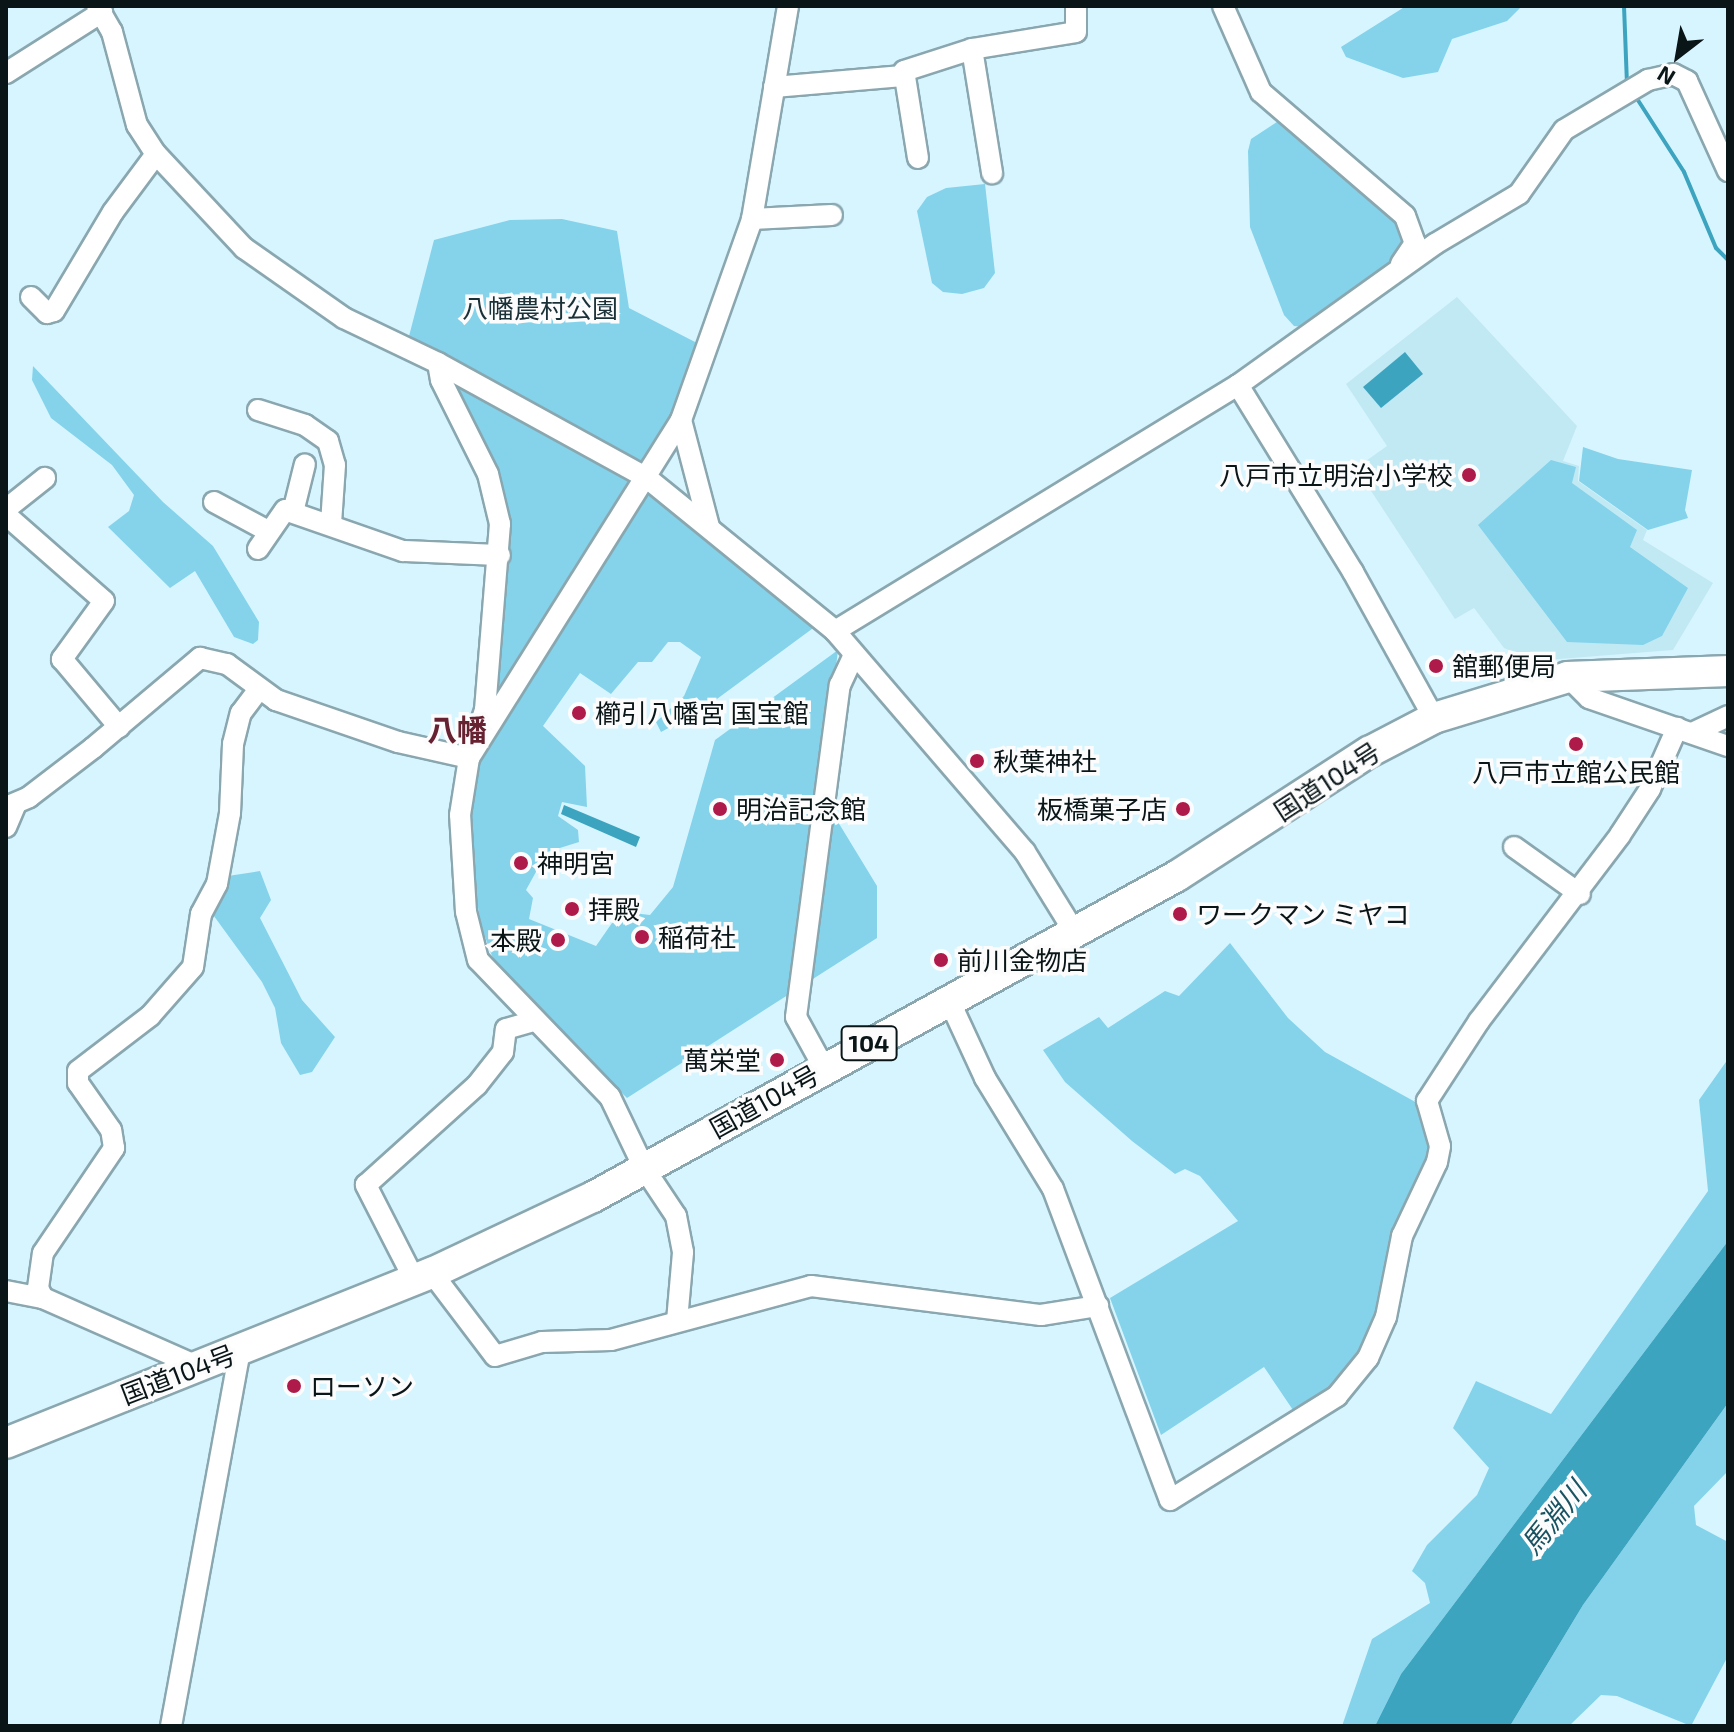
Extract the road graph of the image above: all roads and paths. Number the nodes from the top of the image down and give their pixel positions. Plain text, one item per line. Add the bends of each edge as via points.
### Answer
1 (788, 6) edge
2 (1076, 6) edge
3 (1223, 6) edge
4 (100, 9) edge
5 (972, 49) junction
6 (6, 73) edge
7 (903, 76) junction
8 (774, 87) junction
9 (156, 154) junction
10 (918, 158) dead end
11 (1728, 171) edge
12 (992, 173) dead end
13 (832, 215) dead end
14 (752, 219) junction
15 (1397, 271) junction
16 (31, 297) dead end
17 (438, 363) junction
18 (1238, 385) junction
19 (258, 410) dead end
20 (681, 420) junction
21 (305, 464) dead end
22 (45, 478) dead end
23 (647, 478) junction
24 (214, 502) dead end
25 (6, 512) edge
26 (293, 512) junction
27 (331, 523) junction
28 (709, 527) junction
29 (500, 555) junction
30 (835, 631) junction
31 (854, 655) junction
32 (1728, 671) edge
33 (1568, 677) junction
34 (259, 689) junction
35 (1728, 716) edge
36 (1434, 718) junction
37 (119, 727) junction
38 (1685, 731) junction
39 (1728, 746) edge
40 (469, 758) junction
41 (11, 805) edge
42 (6, 827) edge
43 (1514, 847) dead end
44 (1580, 894) junction
45 (1075, 933) junction
46 (949, 1000) junction
47 (534, 1021) junction
48 (824, 1068) junction
49 (644, 1168) junction
50 (423, 1276) junction
51 (6, 1291) edge
52 (43, 1298) junction
53 (1098, 1306) junction
54 (677, 1321) junction
55 (240, 1349) junction
56 (197, 1366) junction
57 (6, 1443) edge
58 (171, 1726) edge

1 - 8 street
2 - 5 street via 1076,32
3 - 15 street via 1261,92 1405,216 1415,243
4 - 6 street
4 - 9 street via 128,101
5 - 7 street via 911,66
5 - 12 street
7 - 8 street
7 - 10 street
8 - 14 street
9 - 16 street via 113,212 54,311 47,313
9 - 17 street via 266,266 344,318
11 - 15 street via 1687,81 1673,74 1655,76 1564,130 1519,194
13 - 14 street
14 - 20 street
15 - 18 street
17 - 23 street
17 - 29 street via 441,380 488,474 500,524
18 - 30 street
18 - 36 street via 1353,572
19 - 27 street via 305,425 328,441 335,465
20 - 23 street
20 - 28 street
21 - 26 street
22 - 25 street
23 - 28 street
23 - 40 street
24 - 26 street via 263,540 280,513
25 - 37 street via 104,601 62,659
26 - 27 street
27 - 29 street via 373,544 403,551
28 - 30 street
29 - 40 street via 485,710
30 - 31 street
31 - 45 street via 1025,852
31 - 48 street via 840,685 796,1017
32 - 33 highway, 国道104号 / 104
33 - 36 highway, 国道104号 / 104
33 - 38 street via 1589,698
34 - 37 street via 227,664 200,658
34 - 40 street via 276,700 398,742
34 - 52 street via 241,713 233,744 230,813 217,884 201,914 193,967 150,1016 78,1071 78,1083 111,1130 114,1148 43,1253 38,1288
35 - 38 street
36 - 45 highway, 国道104号 / 104
37 - 41 street
38 - 39 street
38 - 44 street
40 - 47 street via 460,844 469,924 485,973
41 - 42 street
43 - 44 street
44 - 53 street via 1479,1021 1427,1101 1440,1146 1437,1162 1402,1236 1381,1332 1368,1358 1337,1396 1170,1500
45 - 46 highway, 国道104号 / 104
46 - 48 highway, 国道104号 / 104
46 - 53 street via 985,1078 1053,1189
47 - 49 street via 610,1097
47 - 50 street via 506,1029 503,1052 477,1085 366,1185
48 - 49 highway, 国道104号 / 104
49 - 50 highway, 国道104号 / 104
49 - 54 street via 676,1216 683,1252
50 - 54 street via 495,1356 542,1342 611,1340
50 - 55 highway, 国道104号 / 104
51 - 52 street
52 - 56 street
53 - 54 street via 1041,1315 811,1286
55 - 56 highway, 国道104号 / 104
55 - 58 street
56 - 57 highway, 国道104号 / 104

